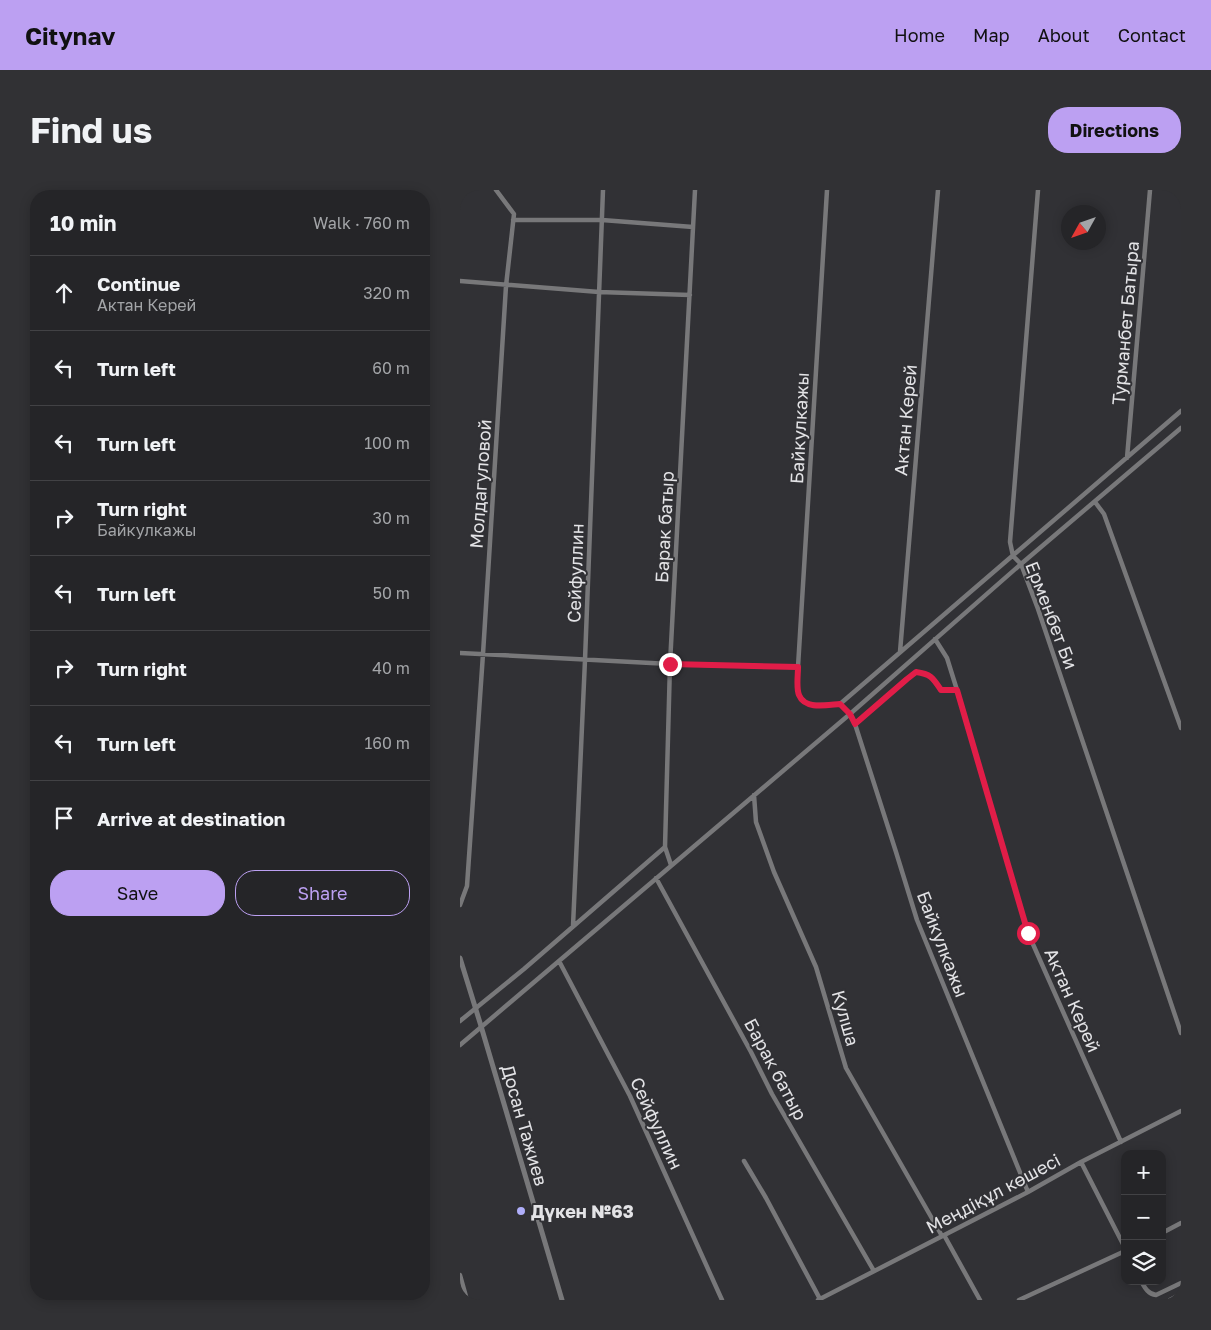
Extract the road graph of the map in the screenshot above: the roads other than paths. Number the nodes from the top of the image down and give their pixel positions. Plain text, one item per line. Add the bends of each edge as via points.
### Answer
1 (496, 190) edge
2 (603, 190) edge
3 (695, 190) edge
4 (827, 190) edge
5 (938, 190) edge
6 (1038, 190) edge
7 (1150, 190) edge
8 (513, 220) junction
9 (602, 220) junction
10 (693, 227) junction
11 (460, 282) edge
12 (506, 286) junction
13 (599, 292) junction
14 (690, 295) junction
15 (1181, 411) edge
16 (1181, 428) edge
17 (1127, 458) junction
18 (1095, 502) junction
19 (1013, 556) junction
20 (1021, 564) junction
21 (935, 639) junction
22 (900, 652) junction
23 (460, 653) edge
24 (483, 654) junction
25 (586, 660) junction
26 (670, 664) junction
27 (798, 667) junction
28 (957, 690) junction
29 (840, 704) junction
30 (850, 714) junction
31 (855, 724) junction
32 (1181, 728) edge
33 (754, 795) junction
34 (665, 847) junction
35 (671, 865) junction
36 (656, 878) junction
37 (460, 906) edge
38 (573, 926) junction
39 (460, 958) edge
40 (559, 961) junction
41 (476, 1008) junction
42 (460, 1021) edge
43 (481, 1026) junction
44 (1181, 1033) edge
45 (460, 1045) edge
46 (1181, 1111) edge
47 (1121, 1142) junction
48 (744, 1161) dead end
49 (1081, 1162) junction
50 (1028, 1192) junction
51 (1181, 1223) edge
52 (1166, 1230) edge
53 (943, 1236) junction
54 (1121, 1241) edge
55 (1121, 1251) edge
56 (874, 1271) junction
57 (460, 1275) edge
58 (1181, 1283) edge
59 (1144, 1285) edge
60 (1181, 1294) edge
61 (819, 1299) edge
62 (467, 1300) edge
63 (562, 1300) edge
64 (722, 1300) edge
65 (980, 1300) edge
66 (1019, 1300) edge
67 (1170, 1300) edge

1 - 8 street via 514,214
2 - 9 street, Сейфуллин
3 - 10 street, Барак батыр
4 - 27 street, Байкулкажы
5 - 22 street, Актан Керей
6 - 19 street, Ерменбет Би via 1010,542
7 - 17 street, Турманбет Батыра
8 - 9 street
8 - 12 street, Молдагуловой
9 - 10 street
9 - 13 street, Сейфуллин
10 - 14 street, Барак батыр
11 - 12 street
12 - 13 street
12 - 24 street, Молдагуловой
13 - 14 street
13 - 25 street, Сейфуллин
14 - 26 street, Барак батыр
15 - 17 street
16 - 18 street
17 - 19 street
18 - 20 street
18 - 32 street via 1104,514
19 - 20 street, Ерменбет Би
19 - 22 street
20 - 21 street
20 - 44 street, Ерменбет Би
21 - 28 street, Актан Керей via 946,658
21 - 30 street
22 - 29 street
23 - 24 street
24 - 25 street
24 - 37 street, Молдагуловой via 467,886
25 - 26 street
25 - 38 street, Сейфуллин
26 - 27 street
26 - 34 street, Барак батыр
27 - 29 street, Байкулкажы via 799,694 806,704
28 - 31 street via 941,690 934,678 916,672
28 - 47 street, Актан Керей via 1028,933
29 - 30 street, Байкулкажы
30 - 31 street, Байкулкажы
30 - 33 street
31 - 50 street, Байкулкажы via 917,920
33 - 35 street
33 - 53 street, Кулша via 756,822 816,967 846,1068
34 - 35 street, Барак батыр
34 - 38 street
35 - 36 street
36 - 40 street
36 - 56 street, Барак батыр via 772,1094
38 - 41 street
39 - 41 street, Досан Тажиев
40 - 43 street
40 - 64 street, Сейфуллин via 630,1096
41 - 42 street
41 - 43 street, Досан Тажиев
43 - 45 street
43 - 63 street, Досан Тажиев
46 - 47 street, Меңдіқұл көшесі
47 - 49 street, Меңдіқұл көшесі
48 - 61 street
49 - 50 street, Меңдіқұл көшесі
49 - 54 street
50 - 53 street, Меңдіқұл көшесі
51 - 52 street
53 - 56 street, Меңдіқұл көшесі
53 - 65 street, Кулша
55 - 66 street
56 - 61 street, Меңдіқұл көшесі
57 - 62 street
58 - 59 street via 1156,1295
60 - 67 street

